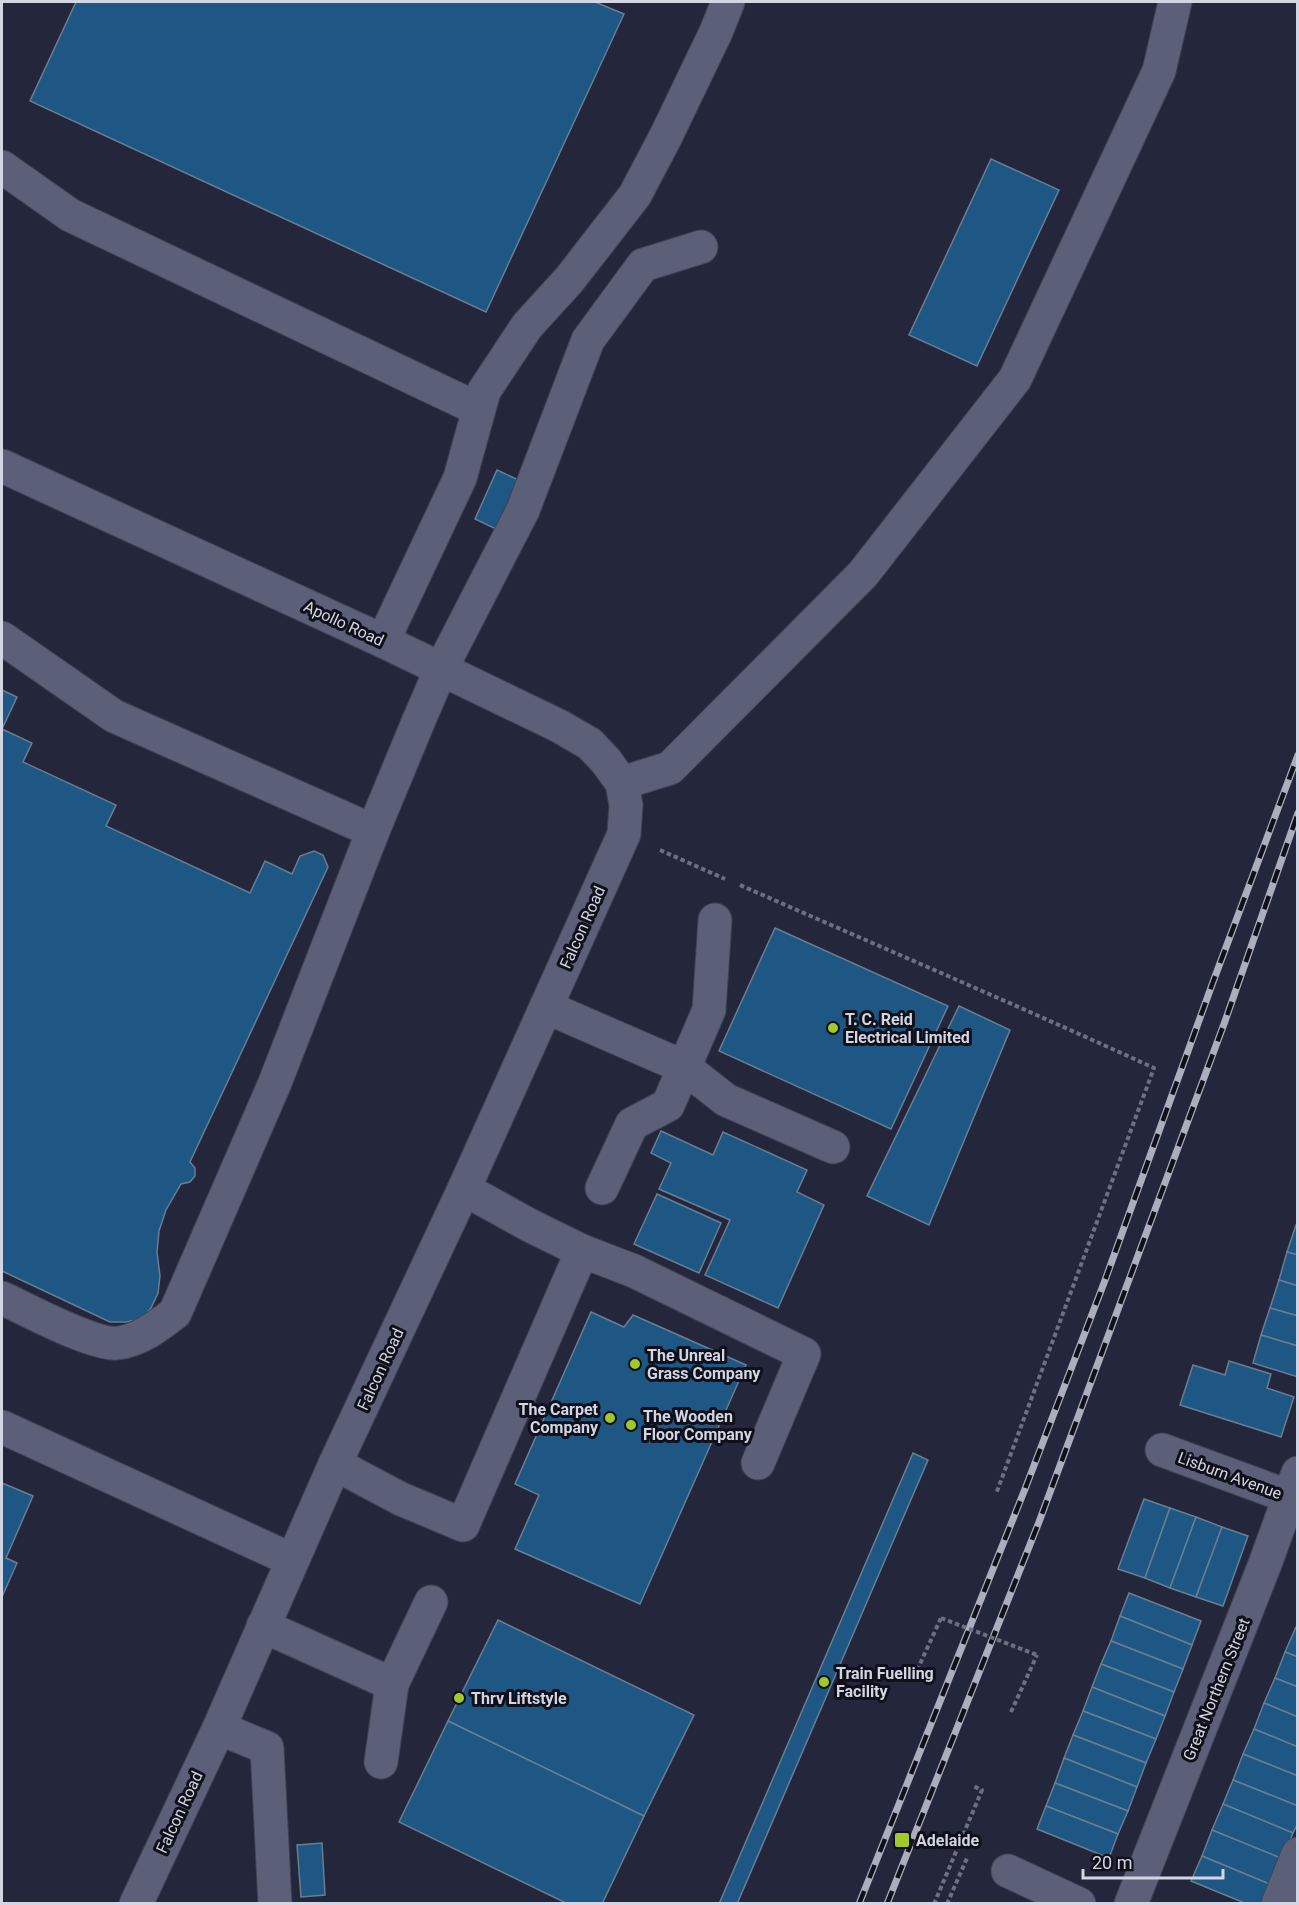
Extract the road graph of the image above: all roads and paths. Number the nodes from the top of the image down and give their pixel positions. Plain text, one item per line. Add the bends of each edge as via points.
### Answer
1 (728, 2) edge
2 (1175, 2) edge
3 (2, 167) edge
4 (701, 247) dead end
5 (478, 409) junction
6 (2, 466) edge
7 (2, 638) edge
8 (383, 641) junction
9 (441, 669) junction
10 (622, 783) junction
11 (374, 831) junction
12 (624, 834) junction
13 (715, 920) dead end
14 (546, 1007) junction
15 (684, 1067) junction
16 (833, 1147) dead end
17 (602, 1188) dead end
18 (464, 1189) junction
19 (582, 1251) junction
20 (2, 1298) edge
21 (2, 1427) edge
22 (1162, 1450) dead end
23 (758, 1463) dead end
24 (335, 1464) junction
25 (1295, 1490) edge
26 (996, 1494) dead end
27 (292, 1560) junction
28 (431, 1602) dead end
29 (263, 1626) junction
30 (914, 1677) dead end
31 (392, 1684) junction
32 (1011, 1712) dead end
33 (219, 1728) junction
34 (381, 1762) dead end
35 (973, 1786) dead end
36 (1298, 1854) edge
37 (1008, 1871) dead end
38 (136, 1904) edge
39 (275, 1904) edge
40 (934, 1904) edge
41 (1079, 1904) edge
42 (1131, 1904) edge
43 (1278, 1904) edge

1 - 5 street via 635,195 569,280 527,326 484,391
2 - 10 street via 1159,70 1015,379 863,574 670,768
3 - 5 street via 70,215
4 - 9 street via 643,265 588,340 523,510
5 - 8 street via 460,478
6 - 8 street, Apollo Road
7 - 11 street via 114,716
8 - 9 street, Apollo Road
9 - 10 street, Apollo Road via 590,744
9 - 11 street
10 - 12 street via 626,804
11 - 20 street via 274,1085 176,1313 147,1333 117,1344 84,1336
12 - 14 street, Falcon Road
12 - 26 path via 1154,1068
13 - 15 street via 709,1010
14 - 15 street
14 - 18 street, Falcon Road
15 - 16 street via 726,1100
15 - 17 street via 668,1105 632,1124
18 - 19 street
18 - 24 street, Falcon Road
19 - 23 street via 634,1271 804,1354
19 - 24 street via 463,1525 401,1500
21 - 27 street
22 - 25 street, Lisburn Avenue
24 - 27 street, Falcon Road
25 - 42 street, Great Northern Street
27 - 29 street, Falcon Road
28 - 31 street
29 - 31 street
29 - 33 street, Falcon Road
30 - 32 path, bridge via 941,1618 1037,1656
31 - 34 street
33 - 38 street, Falcon Road
33 - 39 street via 267,1748
35 - 40 path via 982,1790
36 - 43 street
37 - 41 street

